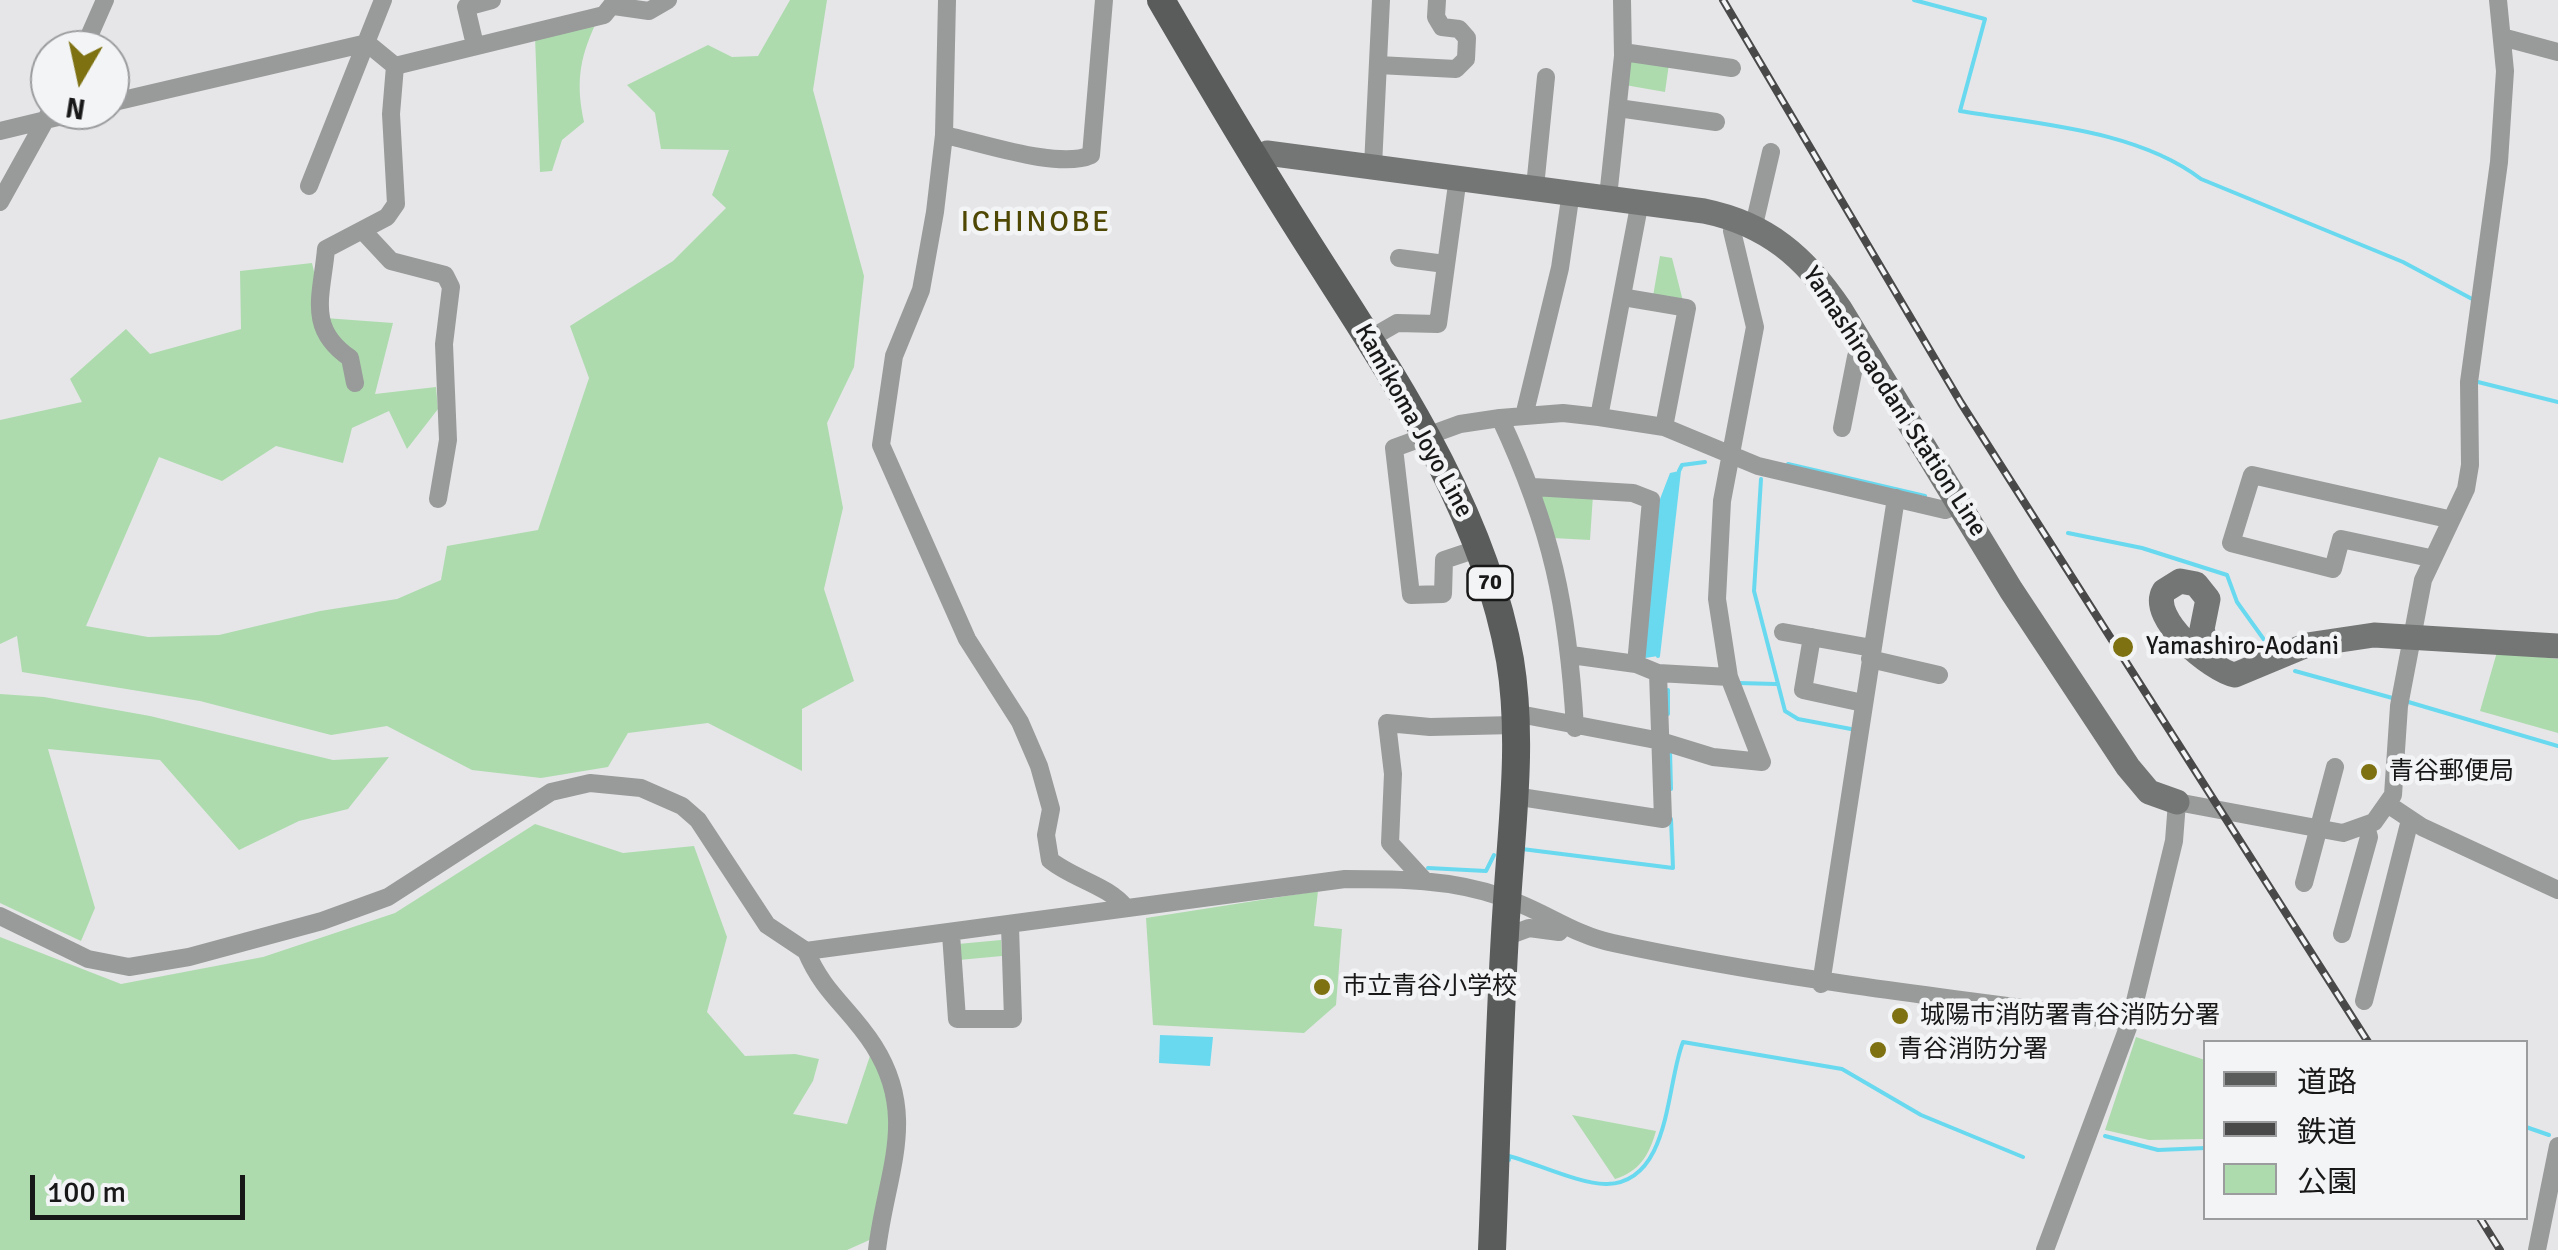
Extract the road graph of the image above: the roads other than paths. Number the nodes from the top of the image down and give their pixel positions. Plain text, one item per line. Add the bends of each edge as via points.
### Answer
1 (105, 0) edge
2 (383, 0) edge
3 (492, 0) edge
4 (668, 0) edge
5 (946, 0) edge
6 (1104, 0) edge
7 (1162, 0) edge
8 (1381, 0) edge
9 (1437, 0) edge
10 (1622, 0) edge
11 (2498, 0) edge
12 (615, 3) edge
13 (92, 30) edge
14 (2502, 37) junction
15 (367, 43) junction
16 (476, 45) junction
17 (1623, 52) junction
18 (2558, 52) edge
19 (1378, 64) junction
20 (395, 66) junction
21 (1732, 68) dead end
22 (1546, 77) dead end
23 (130, 98) edge
24 (1618, 108) junction
25 (30, 122) edge
26 (1716, 122) dead end
27 (40, 130) edge
28 (0, 132) edge
29 (944, 135) junction
30 (1771, 152) dead end
31 (1254, 159) junction
32 (1373, 166) junction
33 (1458, 177) junction
34 (309, 186) dead end
35 (1534, 187) junction
36 (1570, 192) junction
37 (1608, 197) junction
38 (0, 202) edge
39 (1640, 202) junction
40 (1744, 221) junction
41 (362, 231) junction
42 (1399, 258) dead end
43 (1446, 264) junction
44 (1622, 297) junction
45 (1371, 338) junction
46 (1863, 348) junction
47 (354, 383) dead end
48 (1524, 416) junction
49 (1599, 417) junction
50 (1500, 418) junction
51 (1664, 427) junction
52 (1842, 428) dead end
53 (1424, 436) junction
54 (1730, 454) junction
55 (1533, 487) junction
56 (1896, 498) junction
57 (438, 499) dead end
58 (1961, 504) junction
59 (2448, 519) junction
60 (1480, 548) junction
61 (2430, 558) junction
62 (1783, 632) dead end
63 (2413, 636) junction
64 (1812, 638) junction
65 (2558, 646) edge
66 (1871, 653) junction
67 (1571, 655) junction
68 (2210, 659) dead end
69 (1636, 664) junction
70 (1658, 673) junction
71 (1939, 675) dead end
72 (1729, 677) junction
73 (1863, 702) junction
74 (1514, 719) junction
75 (1575, 728) junction
76 (1660, 741) junction
77 (1762, 762) junction
78 (1783, 764) dead end
79 (2335, 767) dead end
80 (1514, 796) junction
81 (2177, 802) junction
82 (2389, 805) junction
83 (2410, 820) junction
84 (2366, 826) junction
85 (2319, 829) junction
86 (1426, 880) junction
87 (2304, 883) dead end
88 (2558, 890) edge
89 (1507, 898) junction
90 (1126, 908) junction
91 (0, 916) edge
92 (1010, 926) junction
93 (951, 934) junction
94 (2342, 934) dead end
95 (1584, 935) junction
96 (1505, 937) junction
97 (806, 951) junction
98 (1820, 984) junction
99 (2364, 1001) dead end
100 (2130, 1022) junction
101 (2558, 1147) edge
102 (877, 1250) edge
103 (1492, 1250) edge
104 (2044, 1250) edge
105 (2537, 1250) edge

1 - 13 street
2 - 15 street
3 - 16 street via 466,7
4 - 12 street via 649,12
5 - 29 street
6 - 29 street via 1090,155 1058,160
7 - 31 main road, Kamikoma Joyo Line / 70
8 - 19 street
9 - 19 street via 1442,27 1459,28 1466,38 1466,58 1456,69
10 - 17 street
11 - 14 street
12 - 16 street via 604,15
14 - 18 street
14 - 59 street via 2500,162 2468,382 2470,465 2466,489
15 - 20 street
15 - 23 street
15 - 34 street
16 - 20 street
17 - 21 street
17 - 24 street
19 - 32 street
20 - 41 street via 396,204
22 - 35 street
24 - 26 street
24 - 37 street
25 - 28 street
27 - 38 street
29 - 90 street via 921,290 894,356 881,445 967,639 1020,722 1039,766 1051,809 1050,860
30 - 40 street
31 - 32 main road, Yamashiroaodani Station Line via 1267,152
31 - 45 main road, Kamikoma Joyo Line / 70
32 - 33 main road, Yamashiroaodani Station Line
33 - 35 main road, Yamashiroaodani Station Line
33 - 43 street
35 - 36 main road, Yamashiroaodani Station Line
36 - 37 main road, Yamashiroaodani Station Line
36 - 48 street via 1560,268
37 - 39 main road, Yamashiroaodani Station Line
39 - 40 main road, Yamashiroaodani Station Line
39 - 44 street
40 - 46 main road, Yamashiroaodani Station Line via 1793,250 1815,272
40 - 54 street via 1732,232 1755,326
41 - 47 street via 326,249 319,315 332,345 350,358
41 - 57 street via 390,261 445,276 451,287 444,344 448,440
42 - 43 street
43 - 45 street via 1438,324 1397,323
44 - 49 street
44 - 51 street via 1687,308
45 - 53 main road, Kamikoma Joyo Line / 70
46 - 52 street
46 - 58 main road, Yamashiroaodani Station Line
48 - 49 street
48 - 50 street
49 - 51 street
50 - 53 street
50 - 55 street
51 - 54 street
53 - 60 main road, Kamikoma Joyo Line / 70
53 - 60 street via 1394,448 1410,595 1443,594 1444,560
54 - 56 street
54 - 72 street via 1717,600
55 - 67 street via 1558,573
55 - 69 street via 1651,500
56 - 58 street via 1946,510
56 - 66 street
58 - 81 main road, Yamashiroaodani Station Line via 2128,767 2150,792
59 - 61 street
59 - 61 street via 2252,475 2232,543 2333,569 2341,538
60 - 74 main road, Kamikoma Joyo Line / 70 via 1510,662
61 - 63 street
62 - 64 street
63 - 65 main road
63 - 68 main road via 2306,645 2234,675
63 - 82 street
64 - 66 street
64 - 73 street via 1803,690
66 - 71 street
66 - 73 street
67 - 69 street
67 - 75 street
69 - 70 street
70 - 72 street
70 - 76 street
72 - 77 street
73 - 98 street
74 - 75 street
74 - 80 main road, Kamikoma Joyo Line / 70
74 - 86 street via 1430,727 1387,723 1390,842
75 - 76 street
76 - 77 street
76 - 80 street via 1663,820
77 - 78 street
79 - 85 street
80 - 89 main road, Kamikoma Joyo Line / 70
81 - 85 street
81 - 100 street via 2174,841
82 - 83 street
82 - 84 street
83 - 88 street
83 - 99 street
84 - 85 street via 2344,833
84 - 94 street via 2369,838
85 - 87 street
86 - 89 street
86 - 90 street via 1345,879
89 - 95 street
89 - 96 main road, Kamikoma Joyo Line / 70
90 - 92 street
91 - 97 street via 88,958 130,967 189,957 388,897 551,792 590,783 641,788 682,806 767,925
92 - 93 street
92 - 93 street via 1013,1019 956,1020
93 - 97 street
95 - 96 street via 1528,928
95 - 98 street
96 - 103 main road, Kamikoma Joyo Line / 70
97 - 102 street via 828,994 876,1048 896,1092 901,1116
98 - 100 street
100 - 104 street
101 - 105 street

